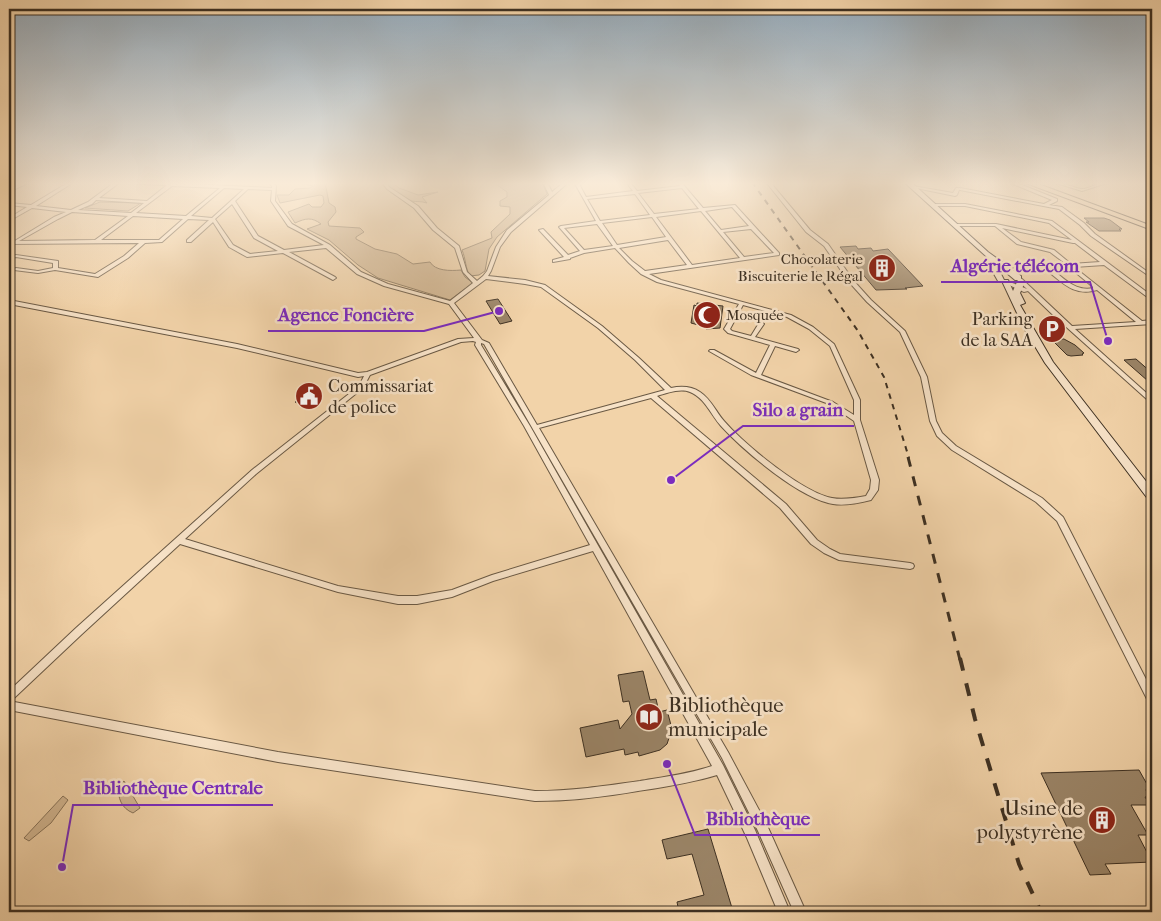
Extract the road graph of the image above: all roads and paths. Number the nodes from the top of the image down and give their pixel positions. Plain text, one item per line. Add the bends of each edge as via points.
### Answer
1 (45, 225) edge
2 (117, 225) edge
3 (178, 225) edge
4 (206, 225) edge
5 (217, 225) edge
6 (248, 225) edge
7 (290, 225) edge
8 (432, 225) edge
9 (517, 225) edge
10 (576, 225) edge
11 (601, 225) edge
12 (658, 225) edge
13 (715, 225) edge
14 (750, 225) edge
15 (802, 225) edge
16 (956, 225) joint
17 (996, 225) junction
18 (1054, 225) edge
19 (1083, 225) edge
20 (753, 228) junction
21 (541, 230) dead end
22 (720, 231) junction
23 (669, 238) junction
24 (189, 241) dead end
25 (96, 242) junction
26 (144, 242) junction
27 (11, 243) edge
28 (1078, 243) junction
29 (328, 246) junction
30 (613, 246) junction
31 (285, 252) junction
32 (583, 252) junction
33 (986, 253) junction
34 (9, 258) edge
35 (568, 258) junction
36 (743, 259) junction
37 (556, 261) dead end
38 (1105, 263) junction
39 (1070, 265) junction
40 (690, 266) junction
41 (1046, 267) junction
42 (16, 269) dead end
43 (55, 269) junction
44 (1007, 270) junction
45 (642, 273) junction
46 (485, 277) junction
47 (1152, 277) edge
48 (333, 278) dead end
49 (1005, 281) junction
50 (477, 284) junction
51 (1018, 284) junction
52 (1096, 286) junction
53 (1152, 298) edge
54 (9, 302) edge
55 (451, 303) junction
56 (742, 303) junction
57 (1056, 315) junction
58 (1141, 322) junction
59 (1152, 322) edge
60 (760, 324) dead end
61 (1071, 328) junction
62 (752, 338) junction
63 (479, 340) junction
64 (773, 344) junction
65 (796, 350) dead end
66 (712, 351) dead end
67 (368, 374) junction
68 (758, 376) junction
69 (670, 391) junction
70 (652, 395) junction
71 (1152, 401) edge
72 (857, 420) junction
73 (536, 427) junction
74 (1152, 484) edge
75 (1152, 496) edge
76 (178, 540) junction
77 (594, 547) junction
78 (910, 566) dead end
79 (9, 697) edge
80 (1152, 700) edge
81 (9, 706) edge
82 (718, 769) junction
83 (784, 912) edge
84 (800, 912) edge

1 - 27 street
2 - 25 street
3 - 26 street via 160,241
4 - 24 street
5 - 31 street via 228,243 239,252 253,256
6 - 31 street via 256,237
7 - 29 street
8 - 50 street via 457,247 465,272
9 - 46 street via 503,238
10 - 32 street via 561,227
11 - 30 street
12 - 23 street
13 - 22 street
14 - 20 street
15 - 80 street via 826,245 866,297 902,331 924,377 933,421 940,434 954,448 1039,500 1060,519
16 - 17 street
16 - 33 main road
17 - 28 street
17 - 39 street via 1019,243 1052,251
18 - 28 street
19 - 47 street
20 - 22 street
20 - 36 street via 777,254
21 - 35 street
22 - 36 street
23 - 30 street
23 - 40 street
25 - 26 street
25 - 27 street
26 - 43 street via 96,276
28 - 38 street
29 - 31 street
29 - 55 street via 371,280
30 - 32 street
30 - 45 street
31 - 48 street
32 - 35 street
33 - 44 main road
33 - 49 main road
34 - 43 street via 16,256 56,262
35 - 37 street
36 - 40 street
38 - 39 street
38 - 53 street
39 - 41 street
39 - 52 street
40 - 45 street
41 - 44 street
41 - 52 street via 1078,290 1091,291
42 - 43 street via 38,272
44 - 51 main road
45 - 56 street via 659,281
46 - 50 street
46 - 69 street via 543,286 600,327
49 - 51 main road
49 - 75 main road via 1049,363
50 - 55 street
51 - 57 street
51 - 57 street via 1021,290
51 - 74 main road via 1043,341 1063,371
52 - 58 street
54 - 67 street via 237,346 349,374
55 - 63 street
56 - 62 street via 727,329
56 - 72 street via 799,319 832,344 858,400
57 - 61 street
58 - 59 street
58 - 61 street
60 - 62 street
61 - 71 street
62 - 64 street
63 - 67 street via 454,342
63 - 73 street via 486,343
63 - 77 street via 478,345
64 - 65 street
64 - 68 street
66 - 68 street
67 - 76 street via 361,386 254,472
68 - 72 street via 831,403
69 - 70 street
69 - 72 street via 688,389 700,394 721,423 772,466 811,494 837,502 868,498 874,490 875,480
70 - 73 street
70 - 78 street via 783,506 814,542 827,551 839,557
73 - 84 street via 734,771
76 - 77 street via 338,589 398,600 452,594 492,578
76 - 79 street
77 - 82 street
81 - 82 street via 278,758 535,796 586,794 696,777
82 - 83 street via 752,834

